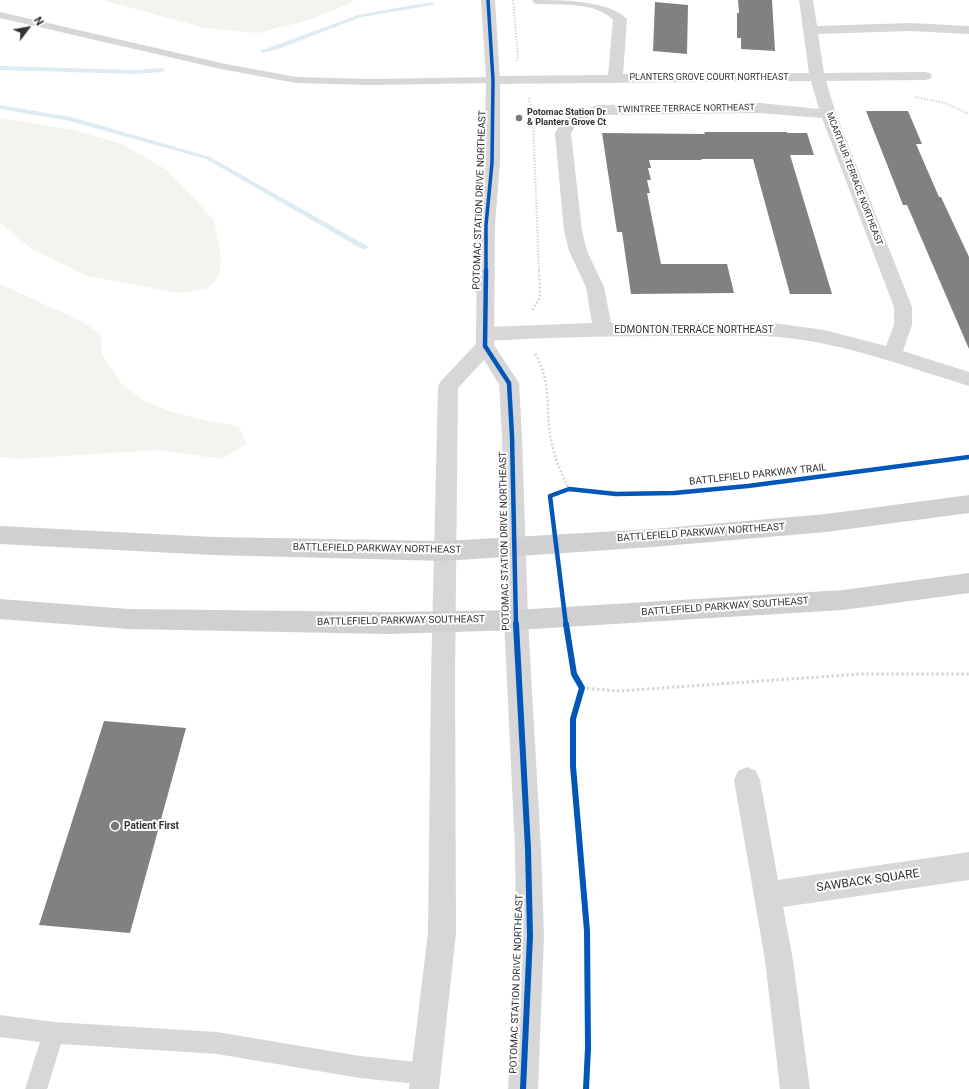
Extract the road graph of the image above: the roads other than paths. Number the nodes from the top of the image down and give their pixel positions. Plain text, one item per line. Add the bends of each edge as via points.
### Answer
1 (488, 0) edge
2 (539, 0) edge
3 (806, 0) edge
4 (0, 15) edge
5 (810, 30) junction
6 (969, 30) edge
7 (925, 76) dead end
8 (817, 77) junction
9 (615, 79) junction
10 (493, 80) junction
11 (828, 114) junction
12 (603, 330) junction
13 (485, 340) junction
14 (892, 354) junction
15 (969, 379) edge
16 (969, 504) edge
17 (0, 536) edge
18 (515, 546) junction
19 (444, 551) junction
20 (969, 582) edge
21 (0, 609) edge
22 (516, 620) junction
23 (444, 621) junction
24 (747, 780) dead end
25 (969, 866) edge
26 (768, 895) junction
27 (0, 1026) edge
28 (54, 1033) junction
29 (425, 1081) edge
30 (36, 1089) edge
31 (522, 1089) edge
32 (795, 1089) edge

1 - 10 street, POTOMAC STATION DRIVE NORTHEAST
2 - 9 street via 599,4 617,13 620,19
3 - 5 street, MCARTHUR TERRACE NORTHEAST
4 - 10 lane via 221,66 296,80
5 - 6 street via 910,27
5 - 8 street, MCARTHUR TERRACE NORTHEAST
7 - 8 street, PLANTERS GROVE COURT NORTHEAST
8 - 9 street, PLANTERS GROVE COURT NORTHEAST
8 - 11 street, MCARTHUR TERRACE NORTHEAST
9 - 10 street, PLANTERS GROVE COURT NORTHEAST
10 - 13 street, POTOMAC STATION DRIVE NORTHEAST via 491,176 486,225
11 - 12 street, TWINTREE TERRACE NORTHEAST via 760,108 598,110 580,115 567,124 563,133 573,231 578,251 595,287
11 - 14 street, MCARTHUR TERRACE NORTHEAST via 903,307 904,325
12 - 13 street, EDMONTON TERRACE NORTHEAST via 530,331
12 - 14 street, EDMONTON TERRACE NORTHEAST via 768,329 802,332
13 - 18 street, POTOMAC STATION DRIVE NORTHEAST via 509,383
13 - 19 street via 448,386
14 - 15 street, EDMONTON TERRACE NORTHEAST
16 - 18 main road, BATTLEFIELD PARKWAY NORTHEAST via 826,523 653,538
17 - 19 main road, BATTLEFIELD PARKWAY NORTHEAST via 213,546
18 - 19 main road, BATTLEFIELD PARKWAY NORTHEAST
18 - 22 street, POTOMAC STATION DRIVE NORTHEAST
19 - 23 street
20 - 22 main road, BATTLEFIELD PARKWAY SOUTHEAST via 843,600
21 - 23 main road, BATTLEFIELD PARKWAY SOUTHEAST via 128,619 389,624
22 - 23 main road, BATTLEFIELD PARKWAY SOUTHEAST
22 - 31 street, POTOMAC STATION DRIVE NORTHEAST via 530,936
23 - 29 street via 442,933
24 - 26 street
25 - 26 street, SAWBACK SQUARE
26 - 32 street
27 - 28 lane
28 - 29 lane via 216,1043 360,1067
28 - 30 lane

